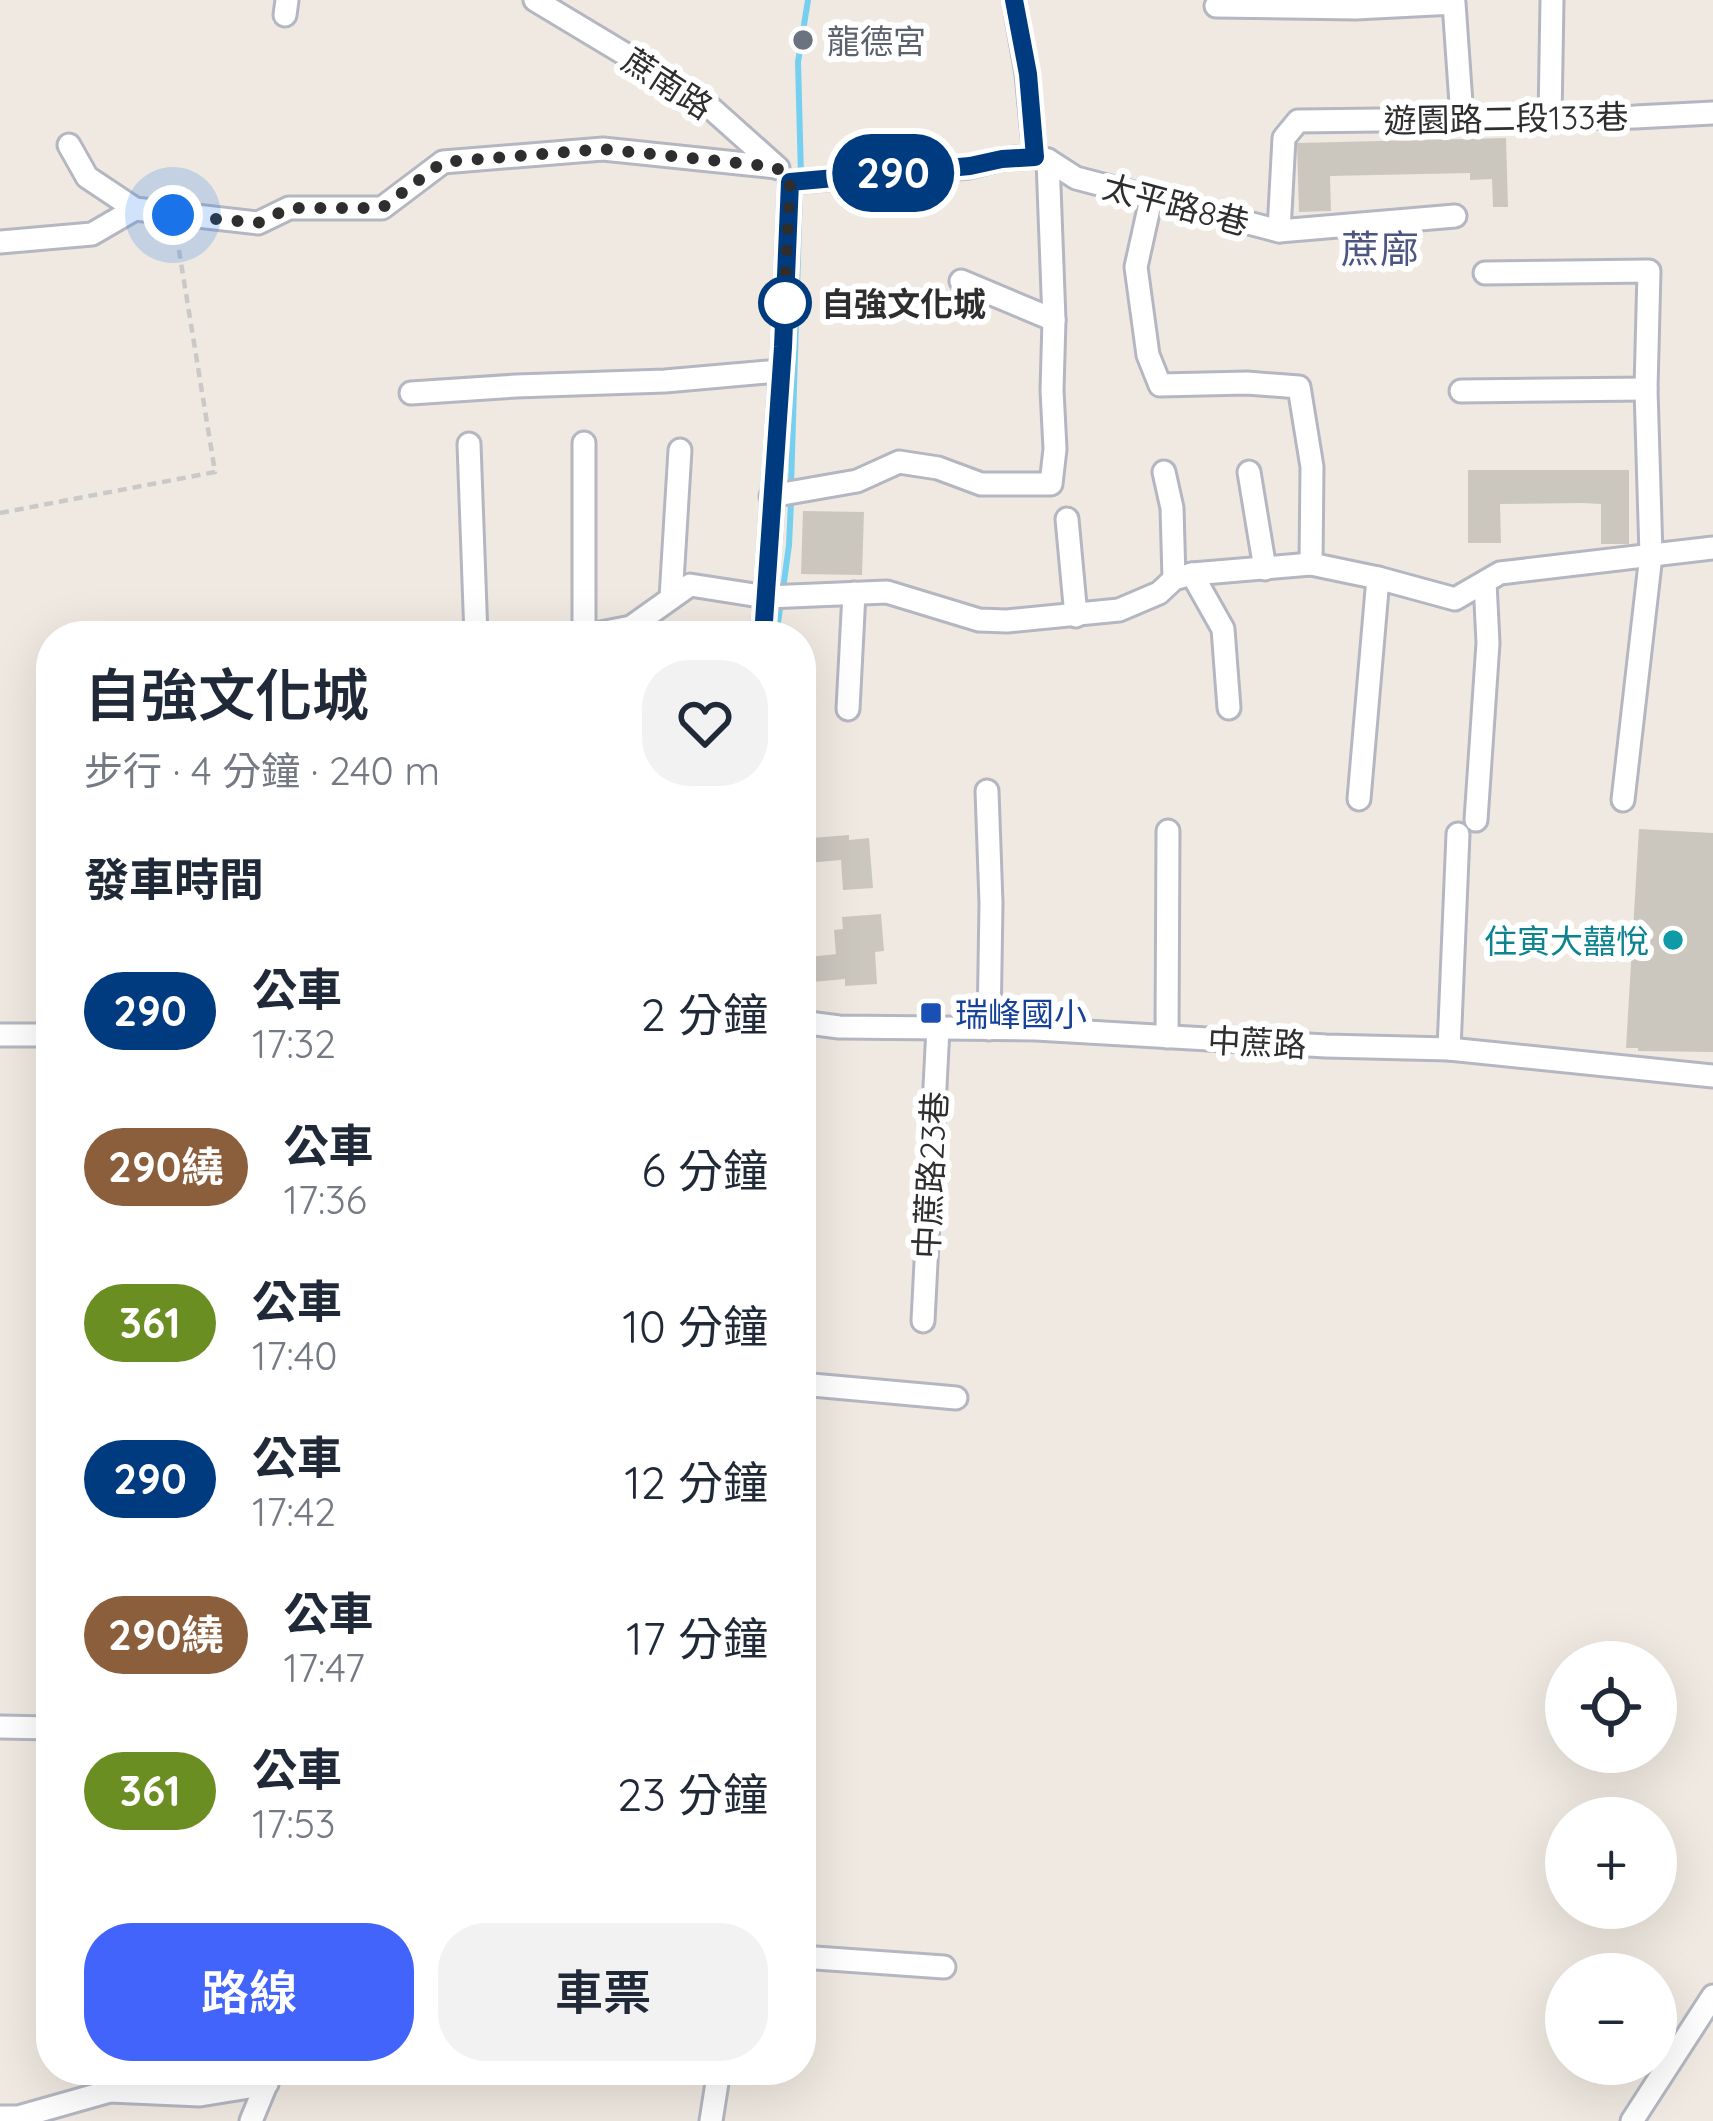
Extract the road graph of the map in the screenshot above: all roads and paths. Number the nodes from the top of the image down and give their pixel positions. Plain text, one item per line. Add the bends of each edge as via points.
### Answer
1 (1014, 0) edge
2 (1552, 0) edge
3 (543, 3) edge
4 (1216, 6) dead end
5 (1713, 113) edge
6 (1462, 118) junction
7 (1550, 119) junction
8 (1298, 121) joint
9 (69, 145) dead end
10 (1042, 159) junction
11 (783, 174) junction
12 (1151, 199) junction
13 (135, 209) junction
14 (173, 215) junction
15 (1455, 216) dead end
16 (1279, 231) junction
17 (0, 242) edge
18 (1485, 273) dead end
19 (961, 280) dead end
20 (1054, 320) junction
21 (779, 370) junction
22 (1646, 389) junction
23 (1460, 392) dead end
24 (411, 393) dead end
25 (584, 443) dead end
26 (470, 444) dead end
27 (680, 450) dead end
28 (1164, 472) dead end
29 (1249, 472) dead end
30 (771, 496) junction
31 (0, 513) edge
32 (1067, 519) dead end
33 (1713, 548) edge
34 (1652, 556) junction
35 (1311, 564) junction
36 (1265, 569) junction
37 (1183, 577) junction
38 (1378, 578) junction
39 (1485, 582) junction
40 (854, 593) junction
41 (767, 597) junction
42 (671, 598) junction
43 (1076, 616) junction
44 (476, 621) edge
45 (585, 621) edge
46 (639, 621) edge
47 (765, 621) edge
48 (1228, 708) dead end
49 (848, 710) dead end
50 (987, 791) dead end
51 (1359, 799) dead end
52 (1623, 800) dead end
53 (1168, 831) dead end
54 (816, 1024) edge
55 (938, 1028) junction
56 (989, 1029) junction
57 (0, 1035) edge
58 (36, 1035) edge
59 (1167, 1037) junction
60 (1449, 1049) junction
61 (1713, 1076) edge
62 (923, 1321) dead end
63 (816, 1385) edge
64 (956, 1398) dead end
65 (0, 1727) edge
66 (36, 1728) edge
67 (816, 1958) edge
68 (944, 1967) dead end
69 (1713, 1996) edge
70 (238, 2085) edge
71 (266, 2085) edge
72 (717, 2085) edge
73 (0, 2117) edge
74 (251, 2121) edge
75 (711, 2121) edge
76 (1632, 2121) edge

1 - 10 street
2 - 7 street
3 - 11 street, 蔗南路 via 704,101
4 - 6 street via 1454,3
5 - 7 street, 遊園路二段133巷
6 - 7 street, 遊園路二段133巷
6 - 8 street, 遊園路二段133巷
8 - 16 street, 太平路8巷 via 1284,137
9 - 13 street via 87,177
10 - 11 street
10 - 12 street, 太平路8巷 via 1076,178
10 - 20 street
11 - 14 street via 603,149 443,162 382,208 289,208 258,223
11 - 21 street
12 - 16 street, 太平路8巷
12 - 35 street via 1136,267 1160,385 1299,387 1312,467
13 - 14 street
13 - 17 street via 92,234
14 - 31 path via 215,472
15 - 16 street
18 - 22 street via 1649,271
19 - 20 street
20 - 30 street via 1051,484 981,484 899,462 857,481
21 - 24 street
21 - 30 street
22 - 23 street
22 - 34 street
25 - 45 street
26 - 44 street
27 - 42 street
28 - 37 street
29 - 36 street
30 - 41 street
32 - 43 street
33 - 34 street
34 - 39 street via 1500,573
34 - 52 street
35 - 36 street
35 - 38 street
36 - 37 street
37 - 43 street via 1119,610
37 - 48 street via 1223,629
38 - 39 street via 1455,599
38 - 51 street
39 - 60 street via 1488,643
40 - 41 street
40 - 43 street via 886,592 979,620
40 - 49 street
41 - 42 street via 690,585
41 - 47 street
42 - 46 street
50 - 56 street
53 - 59 street
54 - 55 street, 中蔗路
55 - 56 street, 中蔗路
55 - 62 street, 中蔗路23巷
56 - 59 street, 中蔗路
57 - 58 street
59 - 60 street, 中蔗路
60 - 61 street, 中蔗路
63 - 64 street
65 - 66 street
67 - 68 street
69 - 76 street
70 - 73 street via 200,2095 110,2091
71 - 74 street
72 - 75 street

